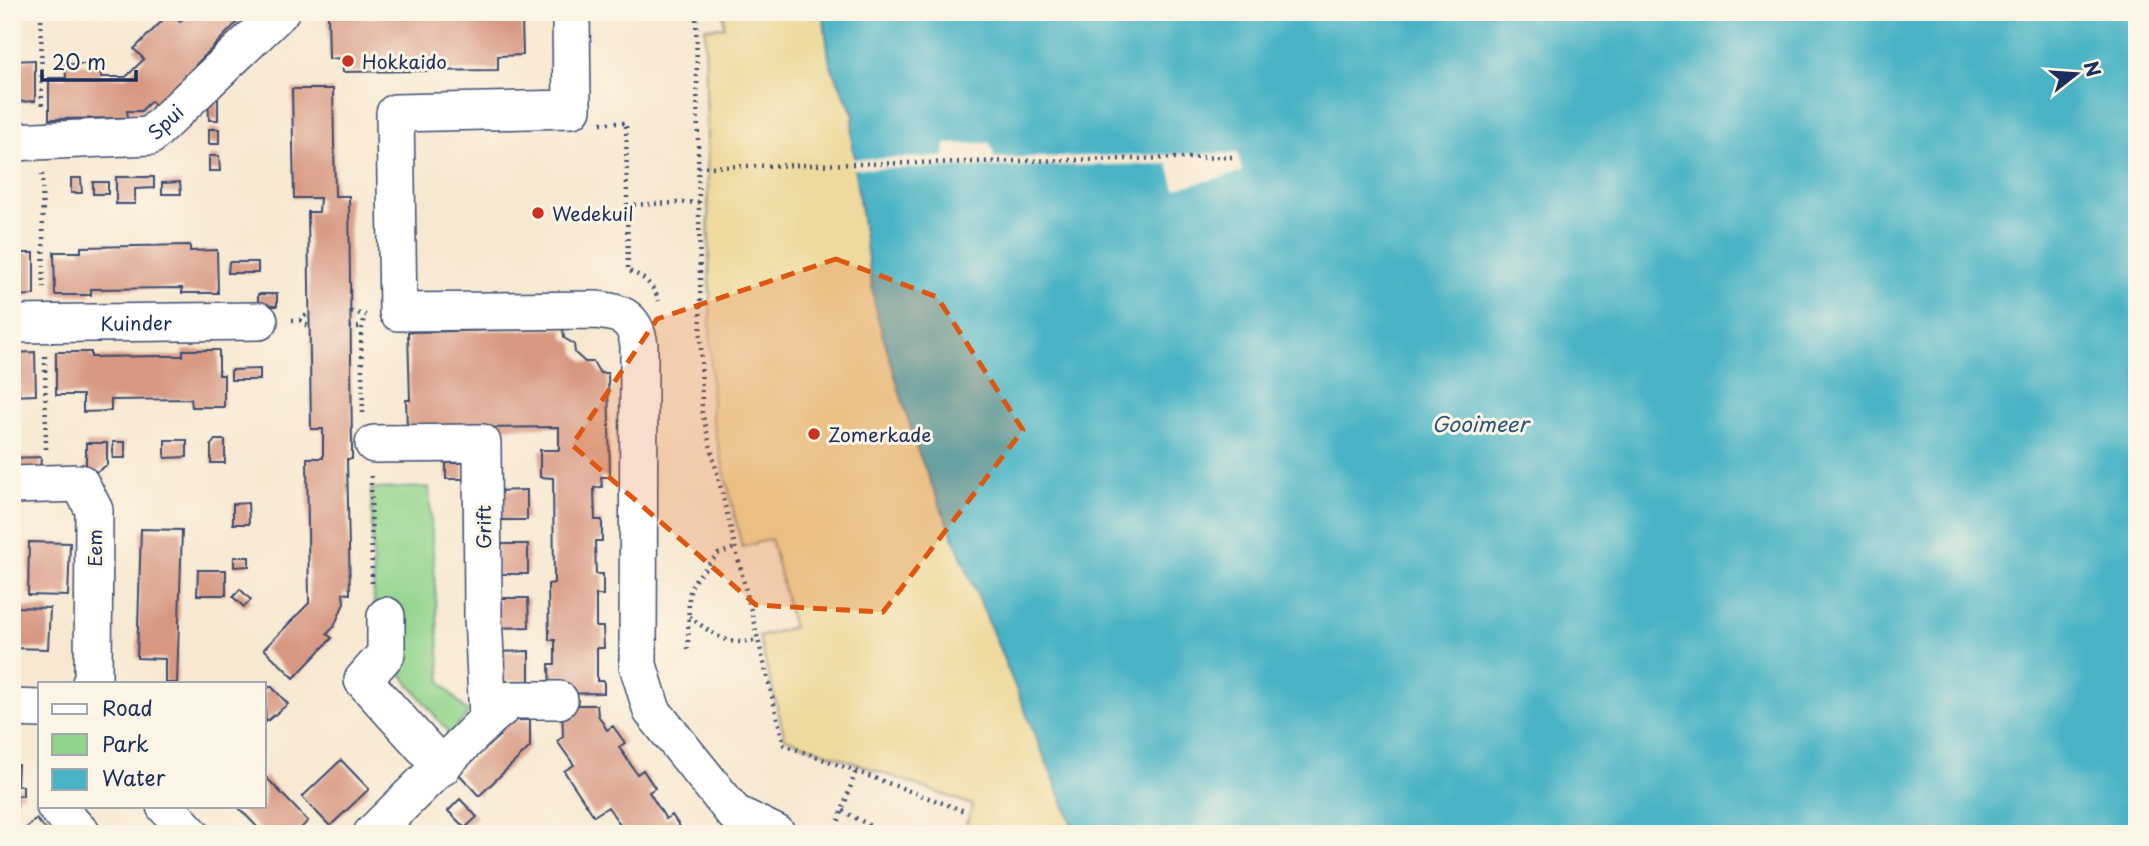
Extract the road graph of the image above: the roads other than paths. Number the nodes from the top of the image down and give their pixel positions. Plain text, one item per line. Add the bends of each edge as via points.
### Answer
1 (280, 12) edge
2 (571, 12) edge
3 (27, 142) edge
4 (259, 321) dead end
5 (29, 324) edge
6 (369, 444) road end
7 (29, 485) edge
8 (386, 616) road end
9 (91, 682) edge
10 (559, 700) dead end
11 (12, 708) edge
12 (38, 709) edge
13 (488, 719) junction
14 (442, 767) junction
15 (57, 808) edge
16 (167, 808) edge
17 (82, 834) edge
18 (191, 834) edge
19 (372, 834) edge
20 (777, 834) edge

1 - 3 street, Spui via 150,136
2 - 20 street via 572,109 395,113 398,312 594,310 633,323 639,345 638,665 652,711 734,813
4 - 5 street, Kuinder
6 - 13 street, Grift via 482,443
7 - 9 street, Eem via 79,484 94,510
8 - 14 street via 386,654 363,680
10 - 13 street via 511,701
11 - 12 street
13 - 14 street
14 - 19 street
15 - 17 street
16 - 18 street

